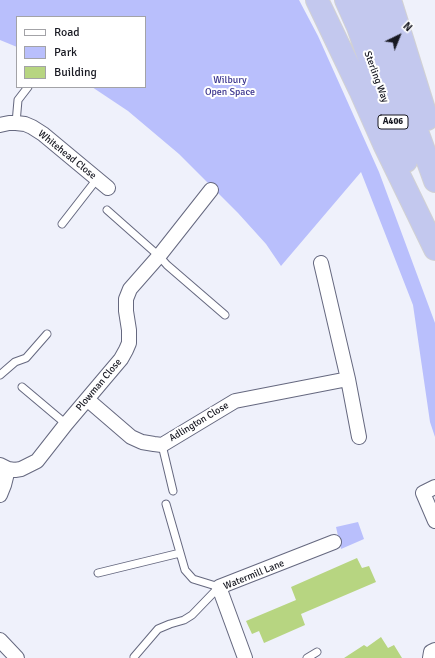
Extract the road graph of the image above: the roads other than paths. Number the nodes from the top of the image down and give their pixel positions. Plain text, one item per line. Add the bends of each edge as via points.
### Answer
1 (316, 0) edge
2 (346, 0) edge
3 (368, 0) edge
4 (390, 0) edge
5 (27, 88) edge
6 (16, 123) junction
7 (0, 125) edge
8 (435, 147) edge
9 (97, 179) junction
10 (435, 181) edge
11 (108, 188) dead end
12 (211, 190) dead end
13 (107, 210) dead end
14 (62, 224) dead end
15 (435, 245) edge
16 (435, 249) edge
17 (159, 256) junction
18 (321, 263) dead end
19 (225, 315) dead end
20 (47, 334) dead end
21 (0, 375) edge
22 (348, 380) junction
23 (22, 387) dead end
24 (88, 400) junction
25 (66, 424) junction
26 (360, 437) dead end
27 (162, 445) junction
28 (4, 467) edge
29 (435, 487) edge
30 (173, 491) dead end
31 (0, 495) edge
32 (166, 504) dead end
33 (435, 521) edge
34 (334, 542) dead end
35 (180, 553) junction
36 (98, 573) dead end
37 (219, 587) junction
38 (0, 640) edge
39 (435, 650) edge
40 (317, 652) dead end
41 (134, 657) edge
42 (17, 658) edge
43 (243, 658) edge
44 (308, 658) edge
45 (430, 658) edge

1 - 16 highway
2 - 15 highway, Sterling Way / A406 via 358,27
3 - 10 highway, Sterling Way / A406
4 - 8 highway
5 - 6 lane via 18,100
6 - 7 street, Whitehead Close
6 - 9 street, Whitehead Close via 25,124 43,134
9 - 11 street, Whitehead Close
9 - 14 lane
12 - 17 street, Plowman Close
13 - 17 lane
17 - 19 lane
17 - 24 street, Plowman Close via 130,288 126,299 129,343 126,350
18 - 22 street
20 - 21 lane via 26,358 15,362
22 - 26 street
22 - 27 street, Adlington Close via 235,401
23 - 25 lane
24 - 25 street, Plowman Close
24 - 27 street, Adlington Close via 131,437 142,442
25 - 28 street, Plowman Close via 37,461 21,469
27 - 30 lane
28 - 31 street via 4,485
29 - 33 street via 423,493
32 - 35 lane
34 - 37 street, Watermill Lane
35 - 36 lane
35 - 37 lane via 185,570 193,579
37 - 41 lane via 192,615 158,629
37 - 43 street, Watermill Lane
38 - 42 street
39 - 45 street via 431,652
40 - 44 lane

